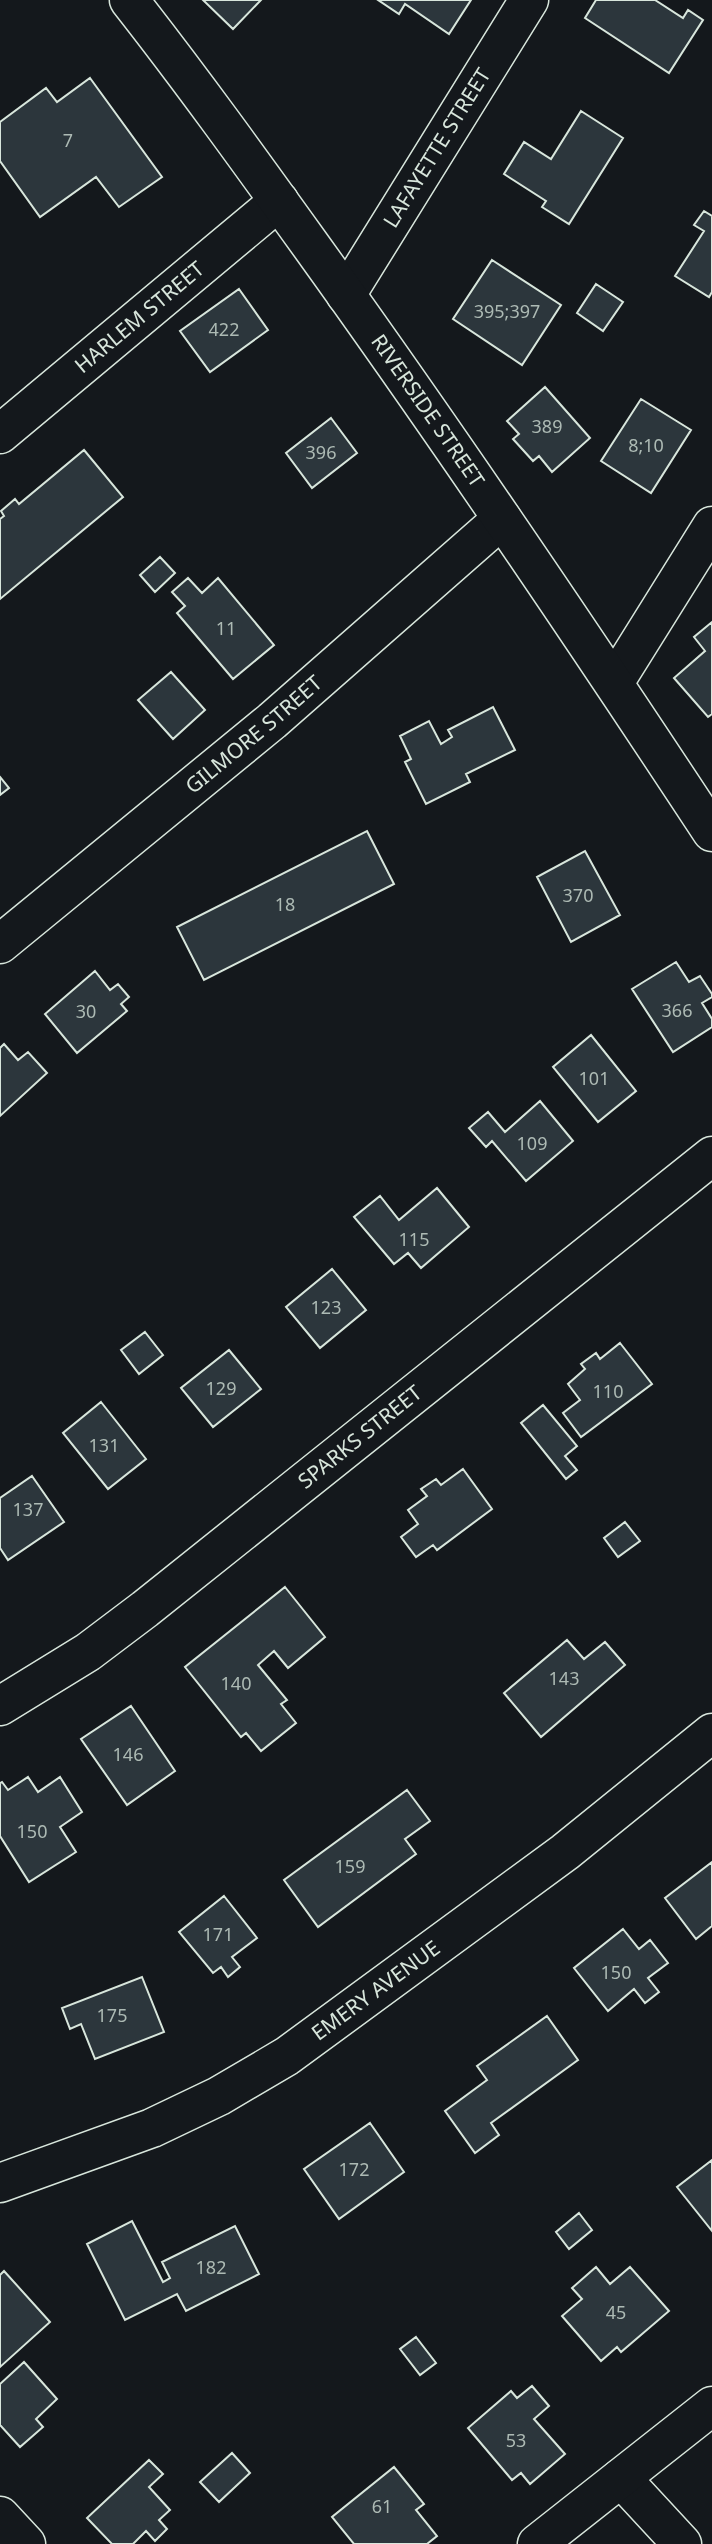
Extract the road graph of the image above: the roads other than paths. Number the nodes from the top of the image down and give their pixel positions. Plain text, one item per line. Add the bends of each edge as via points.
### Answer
1 (129, 0) edge
2 (529, 0) edge
3 (279, 201) junction
4 (346, 295) junction
5 (0, 434) edge
6 (502, 519) junction
7 (712, 526) edge
8 (614, 683) junction
9 (712, 832) edge
10 (0, 944) edge
11 (712, 1156) edge
12 (0, 1706) edge
13 (712, 1733) edge
14 (0, 2183) edge
15 (712, 2406) edge
16 (621, 2478) junction
17 (0, 2516) edge
18 (26, 2544) edge
19 (537, 2544) edge
20 (682, 2544) edge

1 - 3 street, RIVERSIDE STREET
2 - 4 street, LAFAYETTE STREET
3 - 4 street, RIVERSIDE STREET
3 - 5 street, HARLEM STREET
4 - 6 street, RIVERSIDE STREET
6 - 8 street, RIVERSIDE STREET
6 - 10 street, GILMORE STREET via 272,721
7 - 8 street
8 - 9 street, RIVERSIDE STREET
11 - 12 street, SPARKS STREET via 145,1609 88,1652
13 - 14 street, EMERY AVENUE via 565,1852 287,2056 152,2128
15 - 16 street
16 - 19 street
16 - 20 street
17 - 18 street

